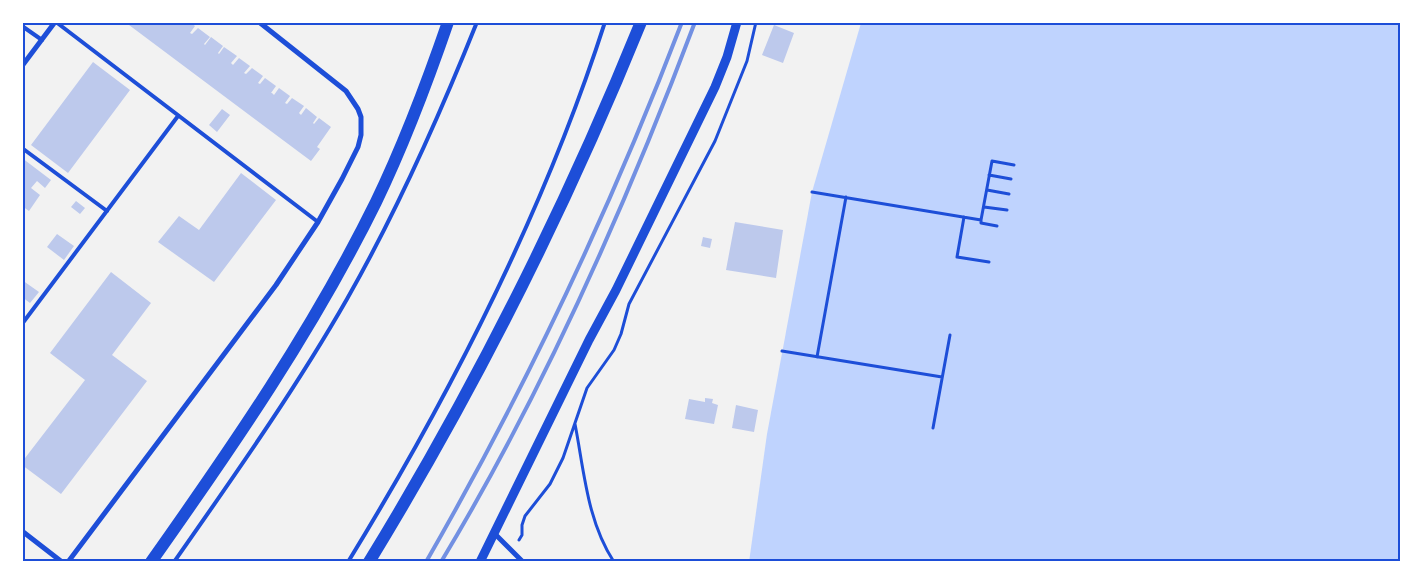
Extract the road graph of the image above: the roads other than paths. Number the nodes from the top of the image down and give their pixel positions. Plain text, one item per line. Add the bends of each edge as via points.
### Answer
1 (56, 22) edge
2 (448, 22) edge
3 (477, 22) edge
4 (605, 22) edge
5 (641, 22) edge
6 (737, 22) edge
7 (262, 24) edge
8 (22, 26) edge
9 (42, 40) junction
10 (22, 66) edge
11 (178, 116) junction
12 (22, 148) edge
13 (107, 211) junction
14 (318, 222) junction
15 (22, 324) edge
16 (22, 531) edge
17 (494, 533) junction
18 (62, 562) edge
19 (68, 562) edge
20 (151, 562) edge
21 (174, 562) edge
22 (348, 562) edge
23 (368, 562) edge
24 (480, 562) edge
25 (523, 562) edge

1 - 9 street
1 - 11 lane
2 - 20 main road via 402,145 339,273 252,417
3 - 21 lane via 417,162 347,299 287,397
4 - 22 lane via 544,185 489,306 414,449
5 - 23 main road via 606,106 516,295 445,430
6 - 17 street via 715,87
7 - 14 street via 338,84 352,100 361,118 358,147
8 - 9 lane
9 - 10 street
11 - 13 lane
11 - 14 lane
12 - 13 lane
13 - 15 lane
14 - 19 street via 276,285
16 - 18 street
17 - 24 street
17 - 25 street

